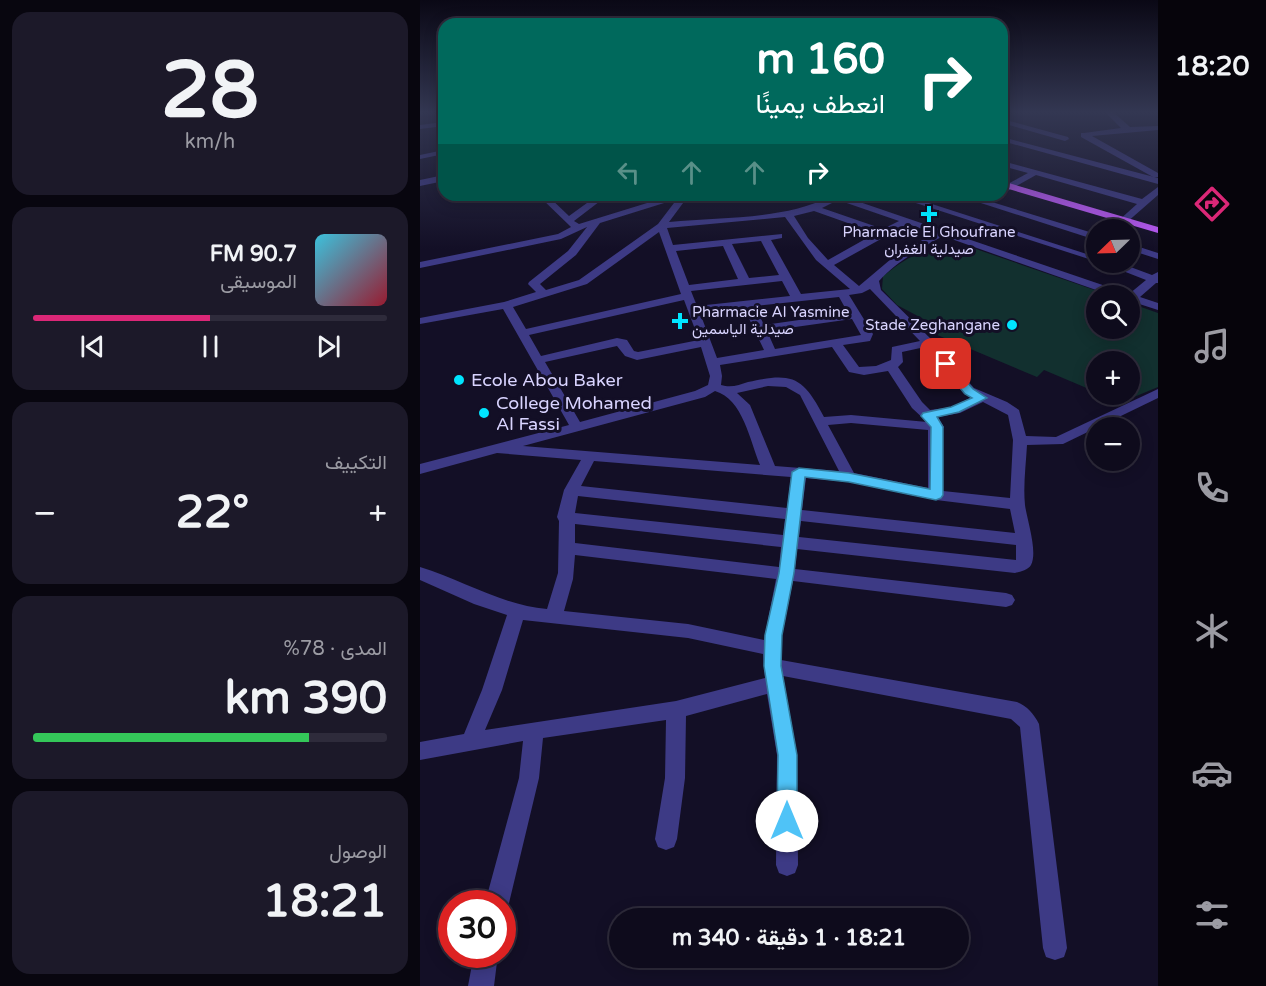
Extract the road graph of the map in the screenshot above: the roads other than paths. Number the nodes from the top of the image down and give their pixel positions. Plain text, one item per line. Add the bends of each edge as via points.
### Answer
1 (1071, 157) edge
2 (1125, 157) edge
3 (1082, 160) junction
4 (1027, 162) dead end
5 (1008, 164) edge
6 (1072, 165) dead end
7 (1018, 167) junction
8 (1063, 171) dead end
9 (1035, 172) junction
10 (1158, 175) edge
11 (1054, 177) junction
12 (438, 179) edge
13 (1158, 181) edge
14 (420, 183) edge
15 (1008, 186) edge
16 (1008, 188) edge
17 (1158, 190) edge
18 (548, 201) edge
19 (596, 201) edge
20 (662, 201) edge
21 (679, 201) edge
22 (827, 201) edge
23 (851, 201) edge
24 (914, 201) edge
25 (957, 201) edge
26 (978, 201) edge
27 (981, 202) joint
28 (1145, 203) junction
29 (814, 208) junction
30 (1004, 209) junction
31 (945, 211) junction
32 (788, 214) junction
33 (1124, 219) joint
34 (568, 221) junction
35 (907, 221) junction
36 (596, 222) junction
37 (982, 223) junction
38 (1140, 224) edge
39 (921, 225) junction
40 (661, 226) junction
41 (578, 227) junction
42 (1158, 230) edge
43 (884, 232) junction
44 (942, 233) junction
45 (1086, 234) edge
46 (779, 236) dead end
47 (765, 237) junction
48 (957, 238) junction
49 (726, 242) junction
50 (668, 249) junction
51 (1086, 250) edge
52 (1140, 250) edge
53 (1158, 256) edge
54 (1086, 261) edge
55 (1069, 264) junction
56 (420, 265) edge
57 (827, 265) junction
58 (1140, 273) edge
59 (788, 277) junction
60 (1157, 278) edge
61 (874, 281) junction
62 (745, 282) junction
63 (1107, 285) edge
64 (1140, 290) edge
65 (858, 291) junction
66 (686, 293) junction
67 (842, 293) junction
68 (545, 294) junction
69 (797, 298) junction
70 (1140, 301) edge
71 (748, 303) junction
72 (506, 305) junction
73 (1158, 307) edge
74 (694, 310) junction
75 (855, 315) junction
76 (420, 321) edge
77 (758, 329) junction
78 (524, 333) junction
79 (706, 342) junction
80 (835, 343) junction
81 (928, 343) junction
82 (771, 353) junction
83 (539, 360) junction
84 (713, 362) junction
85 (891, 366) junction
86 (721, 389) junction
87 (1158, 393) edge
88 (981, 398) junction
89 (927, 416) junction
90 (820, 421) junction
91 (576, 426) junction
92 (937, 427) junction
93 (1020, 440) junction
94 (493, 448) junction
95 (589, 458) junction
96 (420, 469) edge
97 (769, 470) junction
98 (799, 472) junction
99 (849, 477) junction
100 (571, 490) junction
101 (936, 495) junction
102 (1017, 504) junction
103 (794, 515) junction
104 (565, 517) junction
105 (1024, 540) junction
106 (791, 542) junction
107 (567, 548) junction
108 (420, 573) edge
109 (786, 573) junction
110 (1006, 600) dead end
111 (517, 612) junction
112 (553, 618) junction
113 (773, 666) junction
114 (676, 710) junction
115 (534, 730) junction
116 (470, 742) junction
117 (420, 752) edge
118 (666, 839) dead end
119 (787, 865) dead end
120 (500, 890) edge
121 (1055, 948) dead end
122 (484, 968) edge
123 (481, 986) edge

1 - 3 street
2 - 10 street
3 - 6 street
3 - 13 street
4 - 7 street
5 - 7 street
7 - 9 street
8 - 11 street
9 - 11 street
9 - 15 street
11 - 28 street
12 - 14 street
16 - 33 main road
17 - 28 street
18 - 34 street
19 - 34 street
20 - 36 street
21 - 40 street
22 - 29 street
23 - 35 street
24 - 31 street
25 - 31 street
26 - 27 street
27 - 30 street
28 - 33 street
29 - 32 street
29 - 43 street
30 - 37 street
30 - 45 street
31 - 37 street
31 - 39 street
32 - 40 street
32 - 57 street
34 - 41 street
35 - 39 street
35 - 43 street
36 - 41 street
36 - 68 street via 572,253 532,284
37 - 48 street
37 - 55 street
38 - 42 main road
39 - 44 street
40 - 50 street
40 - 68 street via 583,282
41 - 56 street via 524,245
43 - 57 street
44 - 48 street
44 - 61 street via 886,267
46 - 47 street
47 - 49 street
47 - 59 street
48 - 55 street
49 - 50 street
49 - 62 street
50 - 66 street
51 - 55 street
52 - 53 street
54 - 55 street
55 - 63 street
57 - 65 street
58 - 60 street
59 - 62 street
59 - 69 street
60 - 64 street
61 - 65 street
61 - 81 street via 876,291
62 - 66 street
65 - 67 street
66 - 74 street
66 - 78 street
67 - 69 street
67 - 75 street
68 - 72 street
69 - 71 street
70 - 73 street
71 - 74 street
71 - 77 street
72 - 76 street
72 - 78 street
74 - 79 street
75 - 77 street
75 - 80 street via 867,337
77 - 82 street
78 - 83 street
79 - 83 street via 637,356 617,342
79 - 84 street
80 - 82 street
80 - 85 street via 857,370
81 - 85 street via 896,350 898,359
81 - 88 street via 969,391
82 - 84 street
83 - 91 street
84 - 86 street
85 - 89 street
86 - 90 street via 780,381 795,384 805,393
86 - 91 street
86 - 97 street via 743,405
87 - 93 street via 1058,441
88 - 89 street via 955,410
88 - 93 street via 1014,412
89 - 92 street
90 - 92 street via 851,419
90 - 99 street
91 - 94 street
92 - 101 street
93 - 102 street
94 - 95 street
94 - 96 street
95 - 97 street
95 - 100 street
97 - 98 street
98 - 99 street
98 - 103 street
99 - 101 street
100 - 103 street
100 - 104 street
101 - 102 street
102 - 105 street
103 - 105 street
103 - 106 street
104 - 106 street
104 - 107 street
105 - 106 street via 1024,563 1015,567
106 - 109 street
107 - 109 street
107 - 112 street via 565,582
108 - 111 street
109 - 110 street
109 - 113 street via 774,635
111 - 112 street
111 - 116 street via 492,690
112 - 113 street via 688,631
113 - 114 street
113 - 119 street via 787,755
113 - 121 street via 1017,711 1022,716 1029,724
114 - 115 street
114 - 118 street via 675,778
115 - 116 street
115 - 120 street via 529,778
116 - 117 street
122 - 123 street

